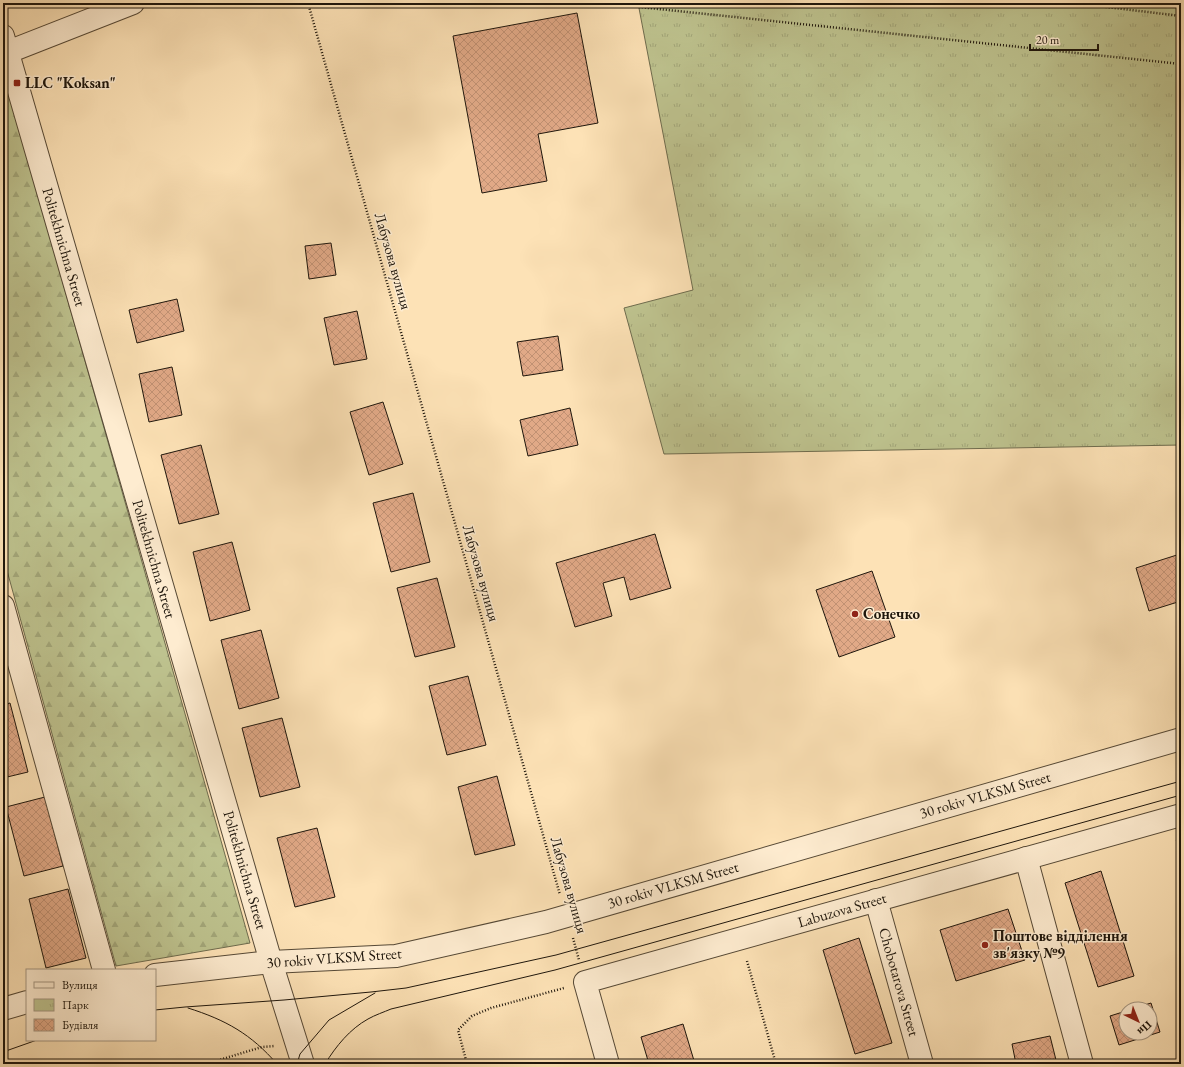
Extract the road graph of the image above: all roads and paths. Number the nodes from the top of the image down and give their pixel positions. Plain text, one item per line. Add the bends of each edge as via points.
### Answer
1 (133, 3) edge
2 (308, 3) edge
3 (1073, 3) edge
4 (630, 6) dead end
5 (1181, 16) edge
6 (5, 47) edge
7 (1181, 64) edge
8 (3, 606) edge
9 (1181, 739) edge
10 (1181, 815) edge
11 (1026, 858) junction
12 (876, 900) junction
13 (566, 916) junction
14 (740, 939) junction
15 (271, 962) junction
16 (104, 969) edge
17 (156, 975) edge
18 (585, 982) junction
19 (26, 1002) edge
20 (3, 1009) edge
21 (300, 1055) edge
22 (206, 1064) edge
23 (467, 1064) edge
24 (608, 1064) edge
25 (776, 1064) edge
26 (922, 1064) edge
27 (1082, 1064) edge

1 - 6 street
2 - 13 path, Лабузова вулиця
3 - 5 path
4 - 7 path
6 - 15 street, Politekhnichna Street
8 - 16 street
9 - 13 street, 30 rokiv VLKSM Street
10 - 11 street, Labuzova Street
11 - 12 street, Labuzova Street
11 - 27 street
12 - 14 street, Labuzova Street
12 - 26 street, Chobotarova Street
13 - 15 street, 30 rokiv VLKSM Street via 396,956
13 - 18 path, Лабузова вулиця
14 - 18 street, Labuzova Street
14 - 25 path
15 - 17 street, 30 rokiv VLKSM Street
15 - 21 street, Politekhnichna Street
18 - 23 path via 491,1008 472,1016 458,1030
18 - 24 street
19 - 20 street
21 - 22 path via 262,1047

